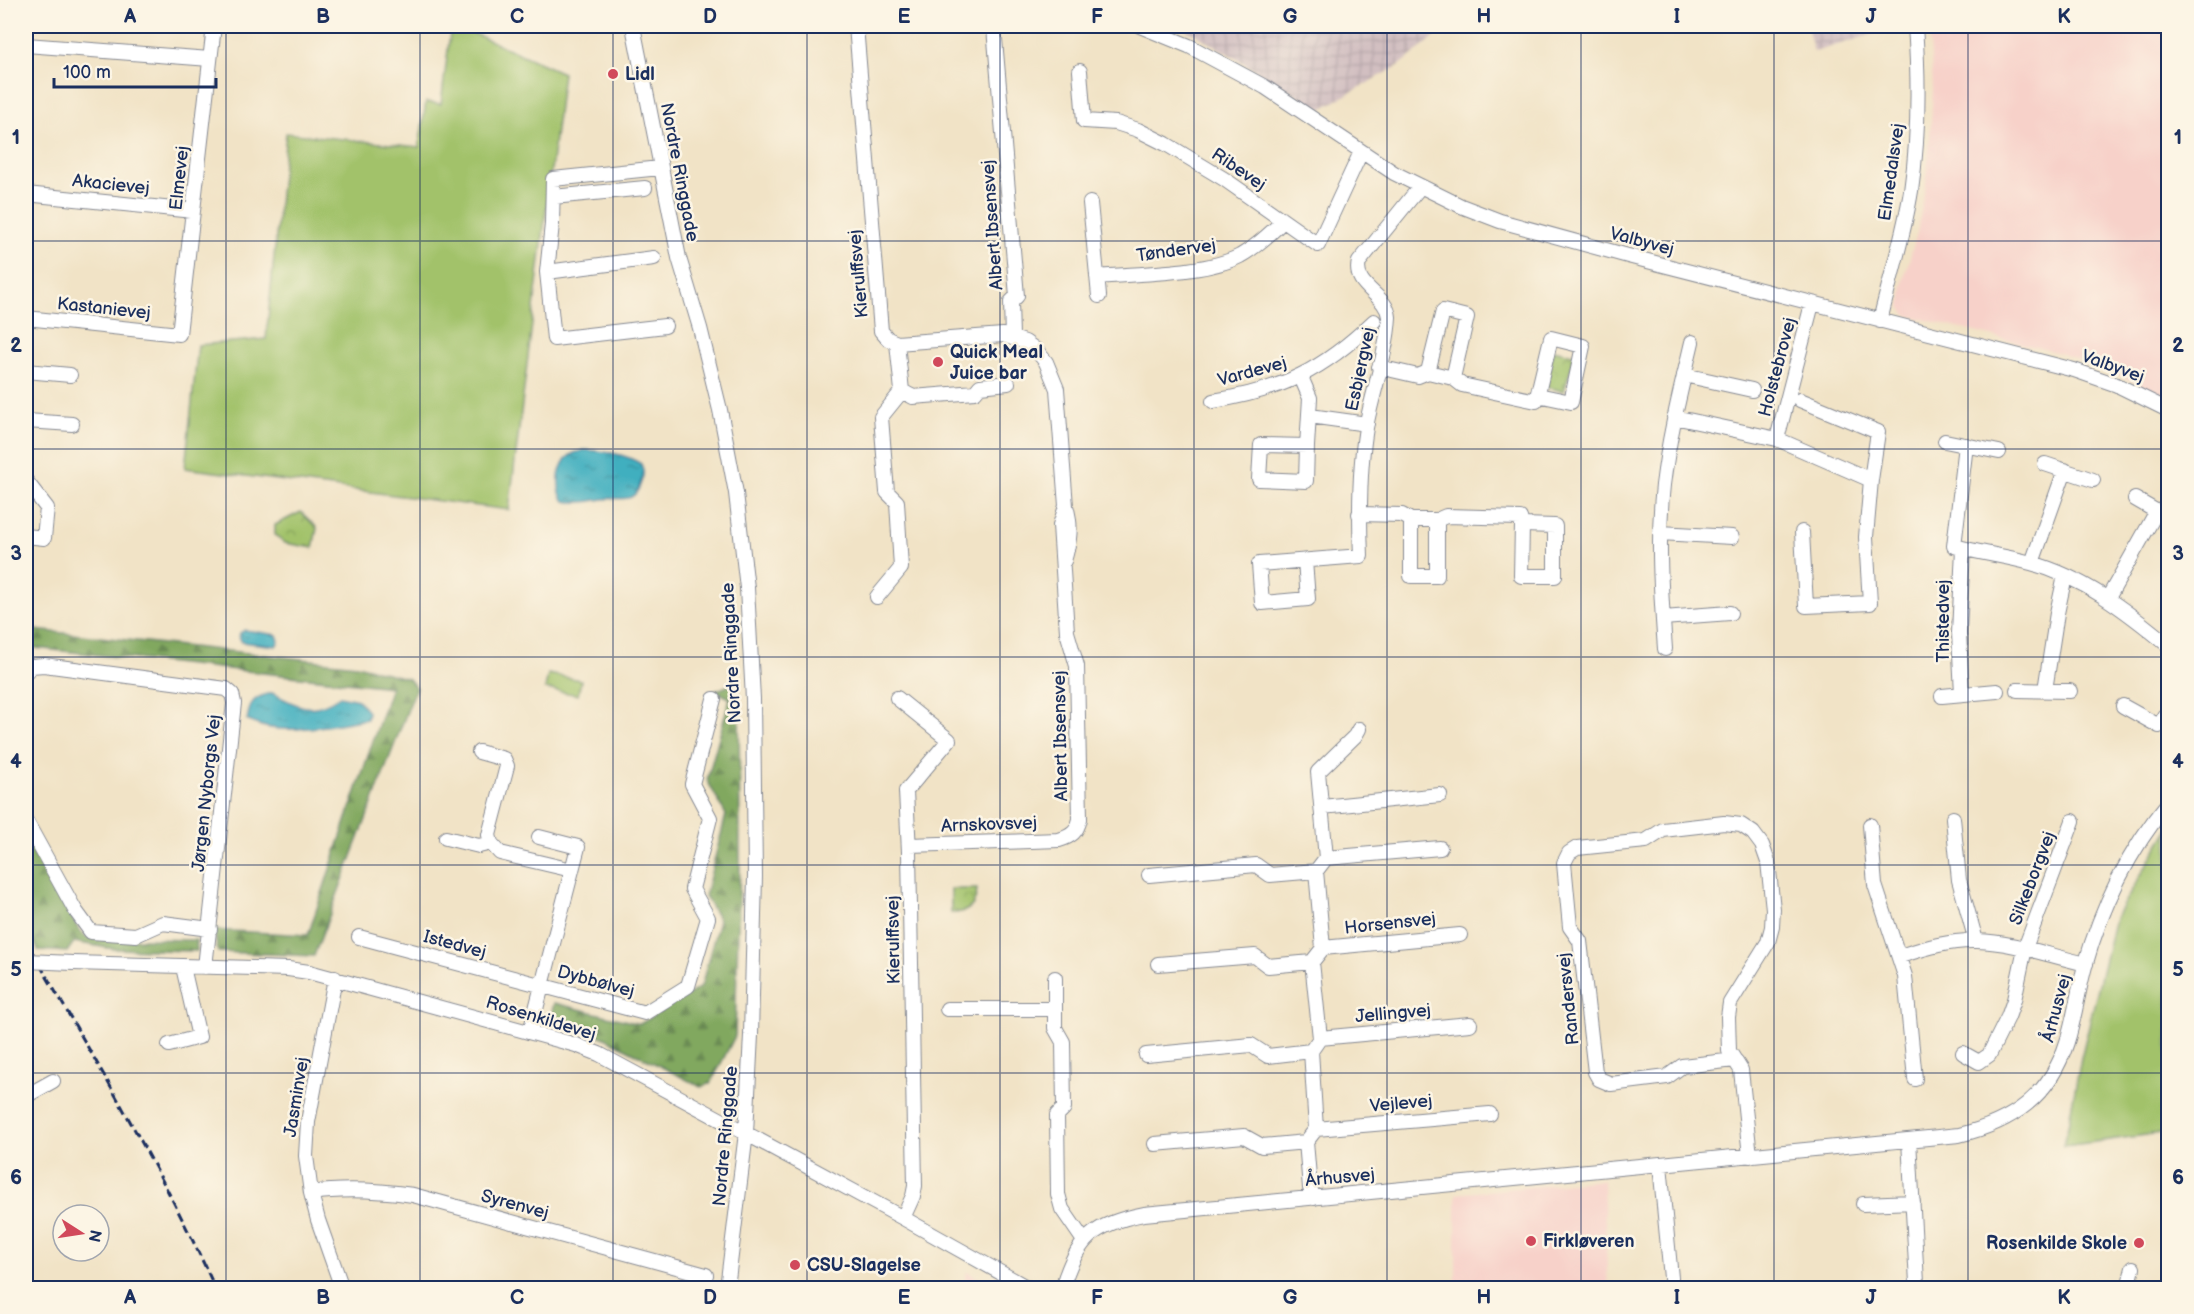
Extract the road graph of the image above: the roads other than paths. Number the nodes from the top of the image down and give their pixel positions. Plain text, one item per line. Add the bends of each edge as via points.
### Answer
1 (214, 26) edge
2 (633, 26) edge
3 (856, 26) edge
4 (1140, 26) edge
5 (1915, 26) edge
6 (994, 28) dead end
7 (26, 45) edge
8 (210, 59) junction
9 (1080, 71) dead end
10 (1361, 152) junction
11 (660, 168) junction
12 (1420, 187) junction
13 (645, 188) dead end
14 (26, 194) edge
15 (553, 197) junction
16 (1090, 203) dead end
17 (193, 211) junction
18 (1283, 221) junction
19 (654, 258) dead end
20 (546, 272) junction
21 (1097, 276) junction
22 (1099, 296) dead end
23 (1812, 303) junction
24 (26, 318) edge
25 (1374, 321) dead end
26 (1880, 321) junction
27 (665, 326) dead end
28 (179, 334) joint
29 (1012, 336) junction
30 (1692, 342) dead end
31 (897, 343) junction
32 (1379, 368) junction
33 (26, 371) edge
34 (1428, 372) junction
35 (70, 375) dead end
36 (1684, 375) junction
37 (1300, 377) junction
38 (1453, 378) junction
39 (1008, 383) dead end
40 (1752, 390) dead end
41 (902, 391) junction
42 (1538, 395) junction
43 (1213, 400) dead end
44 (1800, 400) dead end
45 (2169, 410) edge
46 (1310, 416) junction
47 (1674, 417) junction
48 (26, 420) edge
49 (72, 424) dead end
50 (1367, 424) junction
51 (1777, 440) junction
52 (1945, 441) dead end
53 (1966, 445) junction
54 (1307, 446) dead end
55 (1999, 452) dead end
56 (2044, 464) dead end
57 (2065, 470) junction
58 (1871, 480) junction
59 (2093, 480) dead end
60 (26, 481) edge
61 (2135, 499) dead end
62 (1359, 514) junction
63 (2163, 515) edge
64 (1411, 519) junction
65 (1437, 520) junction
66 (1522, 525) dead end
67 (1802, 532) dead end
68 (1660, 533) junction
69 (26, 536) edge
70 (1732, 537) dead end
71 (1963, 549) junction
72 (1305, 561) dead end
73 (2032, 563) junction
74 (2065, 576) junction
75 (877, 597) dead end
76 (2108, 598) junction
77 (1730, 613) dead end
78 (1663, 618) junction
79 (2169, 645) edge
80 (1665, 649) dead end
81 (26, 672) edge
82 (2017, 690) dead end
83 (2045, 690) junction
84 (1997, 691) dead end
85 (2070, 691) dead end
86 (1962, 694) junction
87 (1942, 696) dead end
88 (897, 698) dead end
89 (714, 699) dead end
90 (2123, 705) dead end
91 (2169, 711) edge
92 (1359, 729) dead end
93 (479, 752) dead end
94 (1440, 795) dead end
95 (2169, 803) edge
96 (1322, 807) junction
97 (1953, 818) dead end
98 (26, 821) edge
99 (2073, 821) dead end
100 (1870, 825) dead end
101 (1070, 836) joint
102 (539, 837) dead end
103 (446, 838) dead end
104 (491, 843) junction
105 (909, 845) junction
106 (1440, 848) dead end
107 (1326, 858) junction
108 (572, 870) junction
109 (1316, 871) junction
110 (1149, 875) dead end
111 (210, 929) junction
112 (1460, 935) dead end
113 (359, 937) dead end
114 (1976, 941) junction
115 (1323, 948) junction
116 (2025, 948) junction
117 (1900, 956) junction
118 (26, 961) edge
119 (1312, 962) junction
120 (1158, 964) dead end
121 (2086, 964) junction
122 (183, 966) junction
123 (205, 967) junction
124 (335, 978) junction
125 (1054, 978) dead end
126 (542, 985) junction
127 (947, 1009) dead end
128 (1055, 1009) junction
129 (1470, 1024) dead end
130 (530, 1032) junction
131 (1320, 1038) junction
132 (169, 1045) dead end
133 (1311, 1050) junction
134 (1963, 1053) dead end
135 (1146, 1055) dead end
136 (1735, 1060) junction
137 (1915, 1079) dead end
138 (53, 1081) dead end
139 (26, 1096) edge
140 (1490, 1114) dead end
141 (1316, 1129) junction
142 (746, 1133) junction
143 (1909, 1140) junction
144 (1306, 1142) junction
145 (1155, 1144) dead end
146 (1750, 1156) junction
147 (1660, 1165) junction
148 (311, 1193) junction
149 (1314, 1198) junction
150 (1912, 1202) junction
151 (1863, 1204) dead end
152 (903, 1218) junction
153 (1084, 1241) junction
154 (2133, 1268) dead end
155 (706, 1275) dead end
156 (1917, 1283) dead end
157 (342, 1288) edge
158 (727, 1288) edge
159 (1028, 1288) edge
160 (1062, 1288) edge
161 (1672, 1288) edge
162 (2128, 1288) edge

1 - 8 street, Elmevej
2 - 11 street, Nordre Ringgade
3 - 31 street, Kierulffsvej via 881,331
4 - 10 street, Valbyvej via 1189,46 1265,87
5 - 26 street, Elmedalsvej via 1917,138 1911,192
6 - 29 street, Albert Ibsensvej via 1017,296 1011,302
7 - 8 street
8 - 17 street, Elmevej
9 - 18 street, Ribevej via 1084,121 1116,123 1157,140 1224,178
10 - 12 street, Valbyvej
10 - 18 street, Ribevej via 1318,245
11 - 15 street via 554,179
11 - 142 street, Nordre Ringgade via 679,258 720,410 736,493 747,588 755,876
12 - 23 street, Valbyvej via 1500,221 1545,235
12 - 32 street, Esbjergvej via 1357,267 1358,276 1389,312
13 - 15 street
14 - 17 street, Akacievej
15 - 20 street
16 - 21 street
17 - 28 street, Elmevej
18 - 21 street, Tøndervej via 1260,243 1218,265
19 - 20 street
20 - 27 street via 554,339
21 - 22 street
23 - 26 street, Valbyvej
23 - 51 street, Holstebrovej
24 - 28 street, Kastanievej
25 - 37 street, Vardevej via 1349,345
26 - 45 street, Valbyvej via 2074,370
29 - 31 street
29 - 101 street, Albert Ibsensvej via 1036,350 1046,362 1057,389 1066,506 1060,525 1061,550 1067,632 1077,666 1080,819
30 - 36 street
31 - 41 street
32 - 34 street via 1418,376
32 - 50 street, Esbjergvej
33 - 35 street
34 - 38 street
34 - 38 street via 1443,311 1467,317
36 - 40 street, Holstebrovej
36 - 47 street
37 - 43 street, Vardevej via 1247,395
37 - 46 street, Vardevej via 1308,388
38 - 42 street via 1462,385 1536,401
39 - 41 street via 944,395 913,397
41 - 75 street via 881,417 887,492 897,502 901,568
42 - 42 street via 1551,338 1583,346 1571,402
44 - 58 street, Holstebrovej via 1878,432
46 - 50 street
46 - 54 street, Vardevej
47 - 51 street, Holstebrovej
47 - 68 street
48 - 49 street
50 - 62 street, Esbjergvej
51 - 58 street, Holstebrovej
52 - 53 street
53 - 55 street
53 - 71 street, Thistedvej via 1954,546
56 - 57 street
57 - 59 street
57 - 73 street
58 - 67 street, Holstebrovej via 1866,537 1870,603 1806,606
60 - 69 street via 47,508 44,538
61 - 63 street
62 - 64 street via 1402,515
62 - 72 street, Esbjergvej via 1361,556
63 - 76 street
64 - 65 street
64 - 65 street via 1411,576 1437,576
65 - 66 street via 1446,516 1520,518
68 - 70 street
68 - 78 street
71 - 73 street
71 - 86 street, Thistedvej via 1959,633
73 - 74 street
74 - 76 street
74 - 83 street
76 - 79 street
77 - 78 street
78 - 80 street
81 - 111 street, Jørgen Nyborgs Vej via 31,666 44,664 226,689 232,694
82 - 83 street
83 - 85 street
84 - 86 street
86 - 87 street
88 - 105 street, Kierulffsvej via 949,740 906,791
89 - 126 street, Dybbølvej via 692,784 710,818 692,889 708,918 687,986 645,1013
90 - 91 street via 2159,726
92 - 96 street via 1318,772
93 - 104 street via 504,759 507,766 489,835
94 - 96 street
95 - 121 street, Århusvej via 2130,858
96 - 107 street
97 - 114 street via 1959,880
98 - 111 street via 91,932 136,935 164,923
99 - 116 street, Silkeborgvej
100 - 117 street via 1875,885
101 - 105 street, Arnskovsvej via 1059,840
102 - 108 street via 578,847
103 - 104 street via 479,846
104 - 108 street via 500,853
105 - 152 street, Kierulffsvej via 915,1186
106 - 107 street
107 - 109 street
108 - 126 street
109 - 110 street via 1269,874 1256,865
109 - 115 street
111 - 123 street, Jørgen Nyborgs Vej
112 - 115 street, Horsensvej
113 - 126 street, Istedvej
114 - 116 street, Silkeborgvej
114 - 117 street, Silkeborgvej via 1934,946
115 - 119 street
116 - 121 street, Silkeborgvej
116 - 134 street, Silkeborgvej via 2014,1000 1989,1055 1979,1062
117 - 137 street
118 - 122 street, Rosenkildevej, bridge
119 - 120 street via 1268,966 1254,956
119 - 131 street
121 - 143 street, Århusvej via 2058,1065 2028,1105 1983,1130
122 - 123 street, Rosenkildevej
122 - 132 street via 199,1037
123 - 124 street, Rosenkildevej via 288,969
124 - 130 street, Rosenkildevej
124 - 148 street, Jasminvej via 308,1122 306,1156
125 - 128 street
126 - 130 street
127 - 128 street
128 - 153 street via 1055,1028 1063,1042 1064,1108 1057,1114 1058,1194 1066,1216
129 - 131 street, Jellingvej
130 - 142 street, Rosenkildevej via 599,1054
131 - 133 street
133 - 135 street via 1268,1056 1251,1045
133 - 141 street
136 - 136 street, Randersvej via 1729,1051 1730,1003 1768,942 1772,927 1768,862 1754,833 1741,825 1724,824 1663,830 1646,841 1576,848 1569,853 1564,863 1570,927 1580,941 1595,1072 1599,1079 1611,1084 1667,1077 1682,1066
136 - 146 street, Randersvej via 1742,1070
138 - 139 street
140 - 141 street, Vejlevej
141 - 144 street
142 - 152 street, Rosenkildevej
142 - 158 street, Nordre Ringgade
143 - 146 street, Århusvej
143 - 150 street
144 - 145 street via 1262,1146 1244,1136
144 - 149 street
146 - 147 street, Århusvej
147 - 149 street, Århusvej
147 - 161 street
148 - 155 street, Syrenvej via 354,1189 413,1195
148 - 157 street, Jasminvej
149 - 153 street, Århusvej via 1144,1214 1099,1227
150 - 151 street
150 - 156 street
152 - 159 street, Rosenkildevej
153 - 160 street, Århusvej via 1074,1254
154 - 162 street

